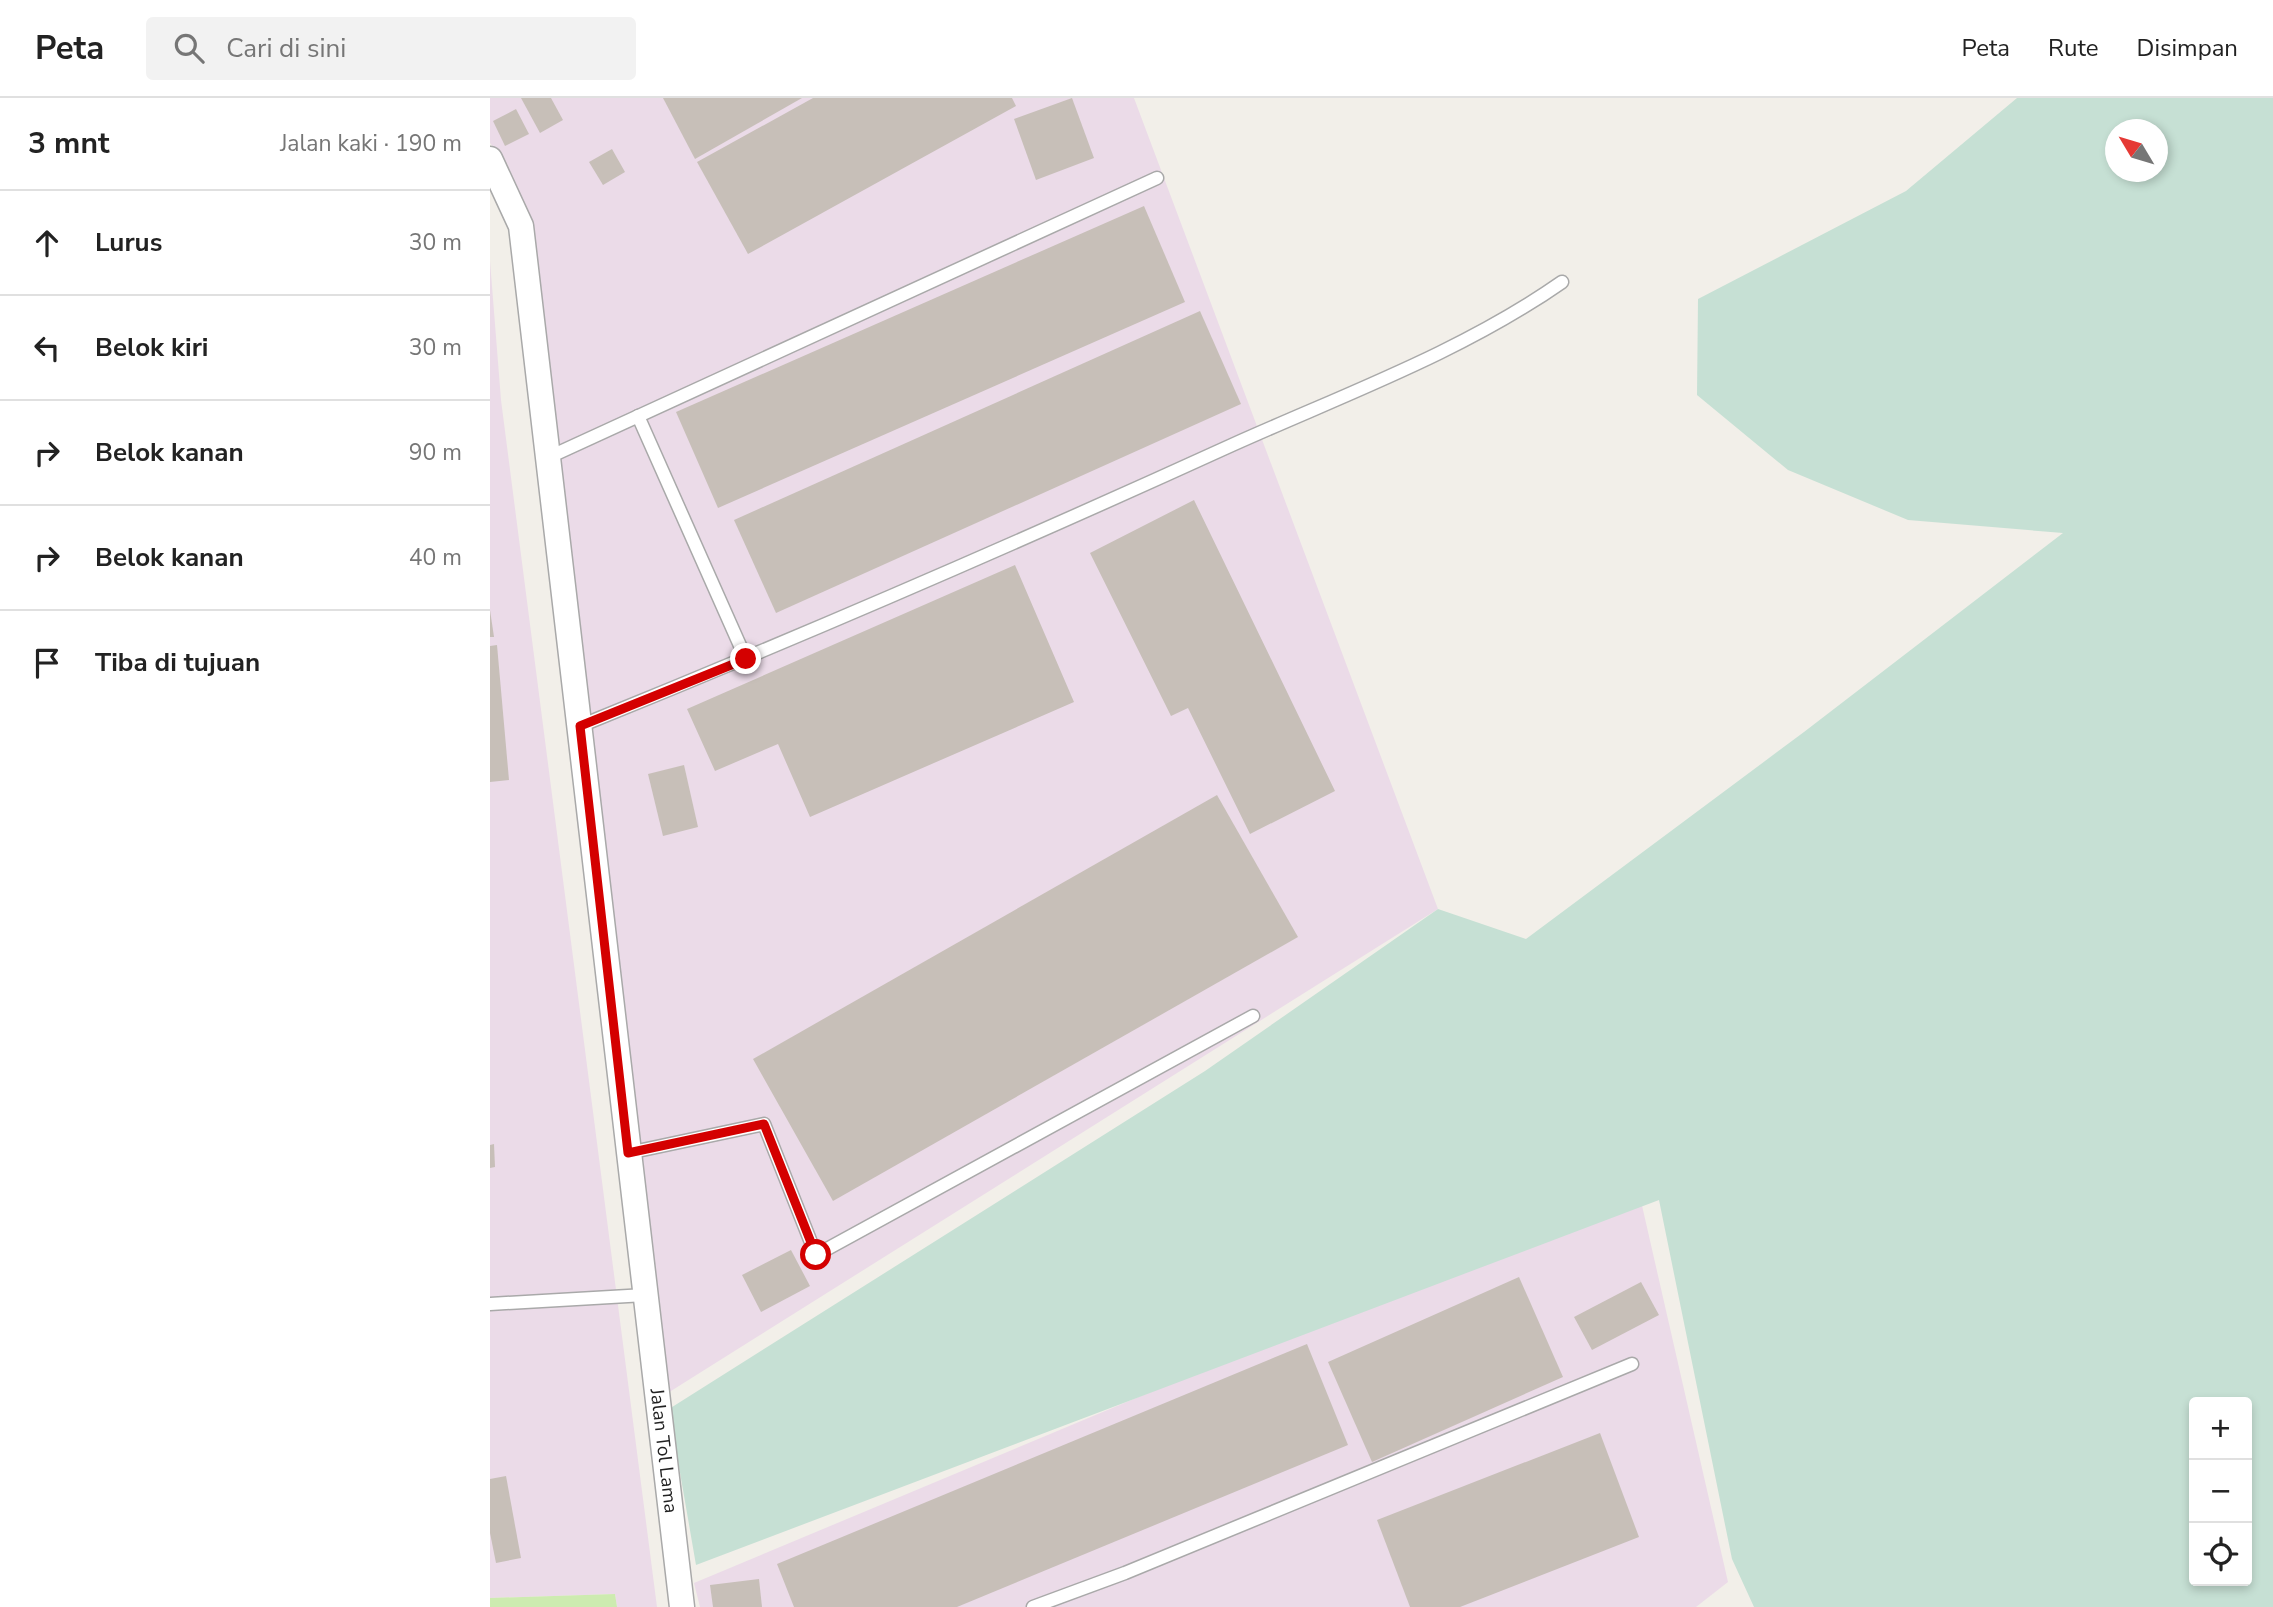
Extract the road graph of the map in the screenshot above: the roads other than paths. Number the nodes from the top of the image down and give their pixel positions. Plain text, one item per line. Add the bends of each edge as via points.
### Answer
1 (490, 159) edge
2 (1157, 178) dead end
3 (1562, 282) dead end
4 (638, 416) junction
5 (547, 458) junction
6 (746, 659) junction
7 (580, 726) junction
8 (1253, 1016) dead end
9 (628, 1153) junction
10 (645, 1295) junction
11 (490, 1304) edge
12 (1632, 1364) dead end
13 (682, 1607) edge
14 (1033, 1607) edge

1 - 5 street, Jalan Tol Lama via 521,226
2 - 4 lane
3 - 6 lane via 1489,328 1085,512
4 - 5 lane
4 - 6 lane
5 - 7 street, Jalan Tol Lama
6 - 7 lane
7 - 9 street, Jalan Tol Lama
8 - 9 lane via 816,1255 764,1124
9 - 10 street, Jalan Tol Lama
10 - 11 lane
10 - 13 street, Jalan Tol Lama
12 - 14 lane

